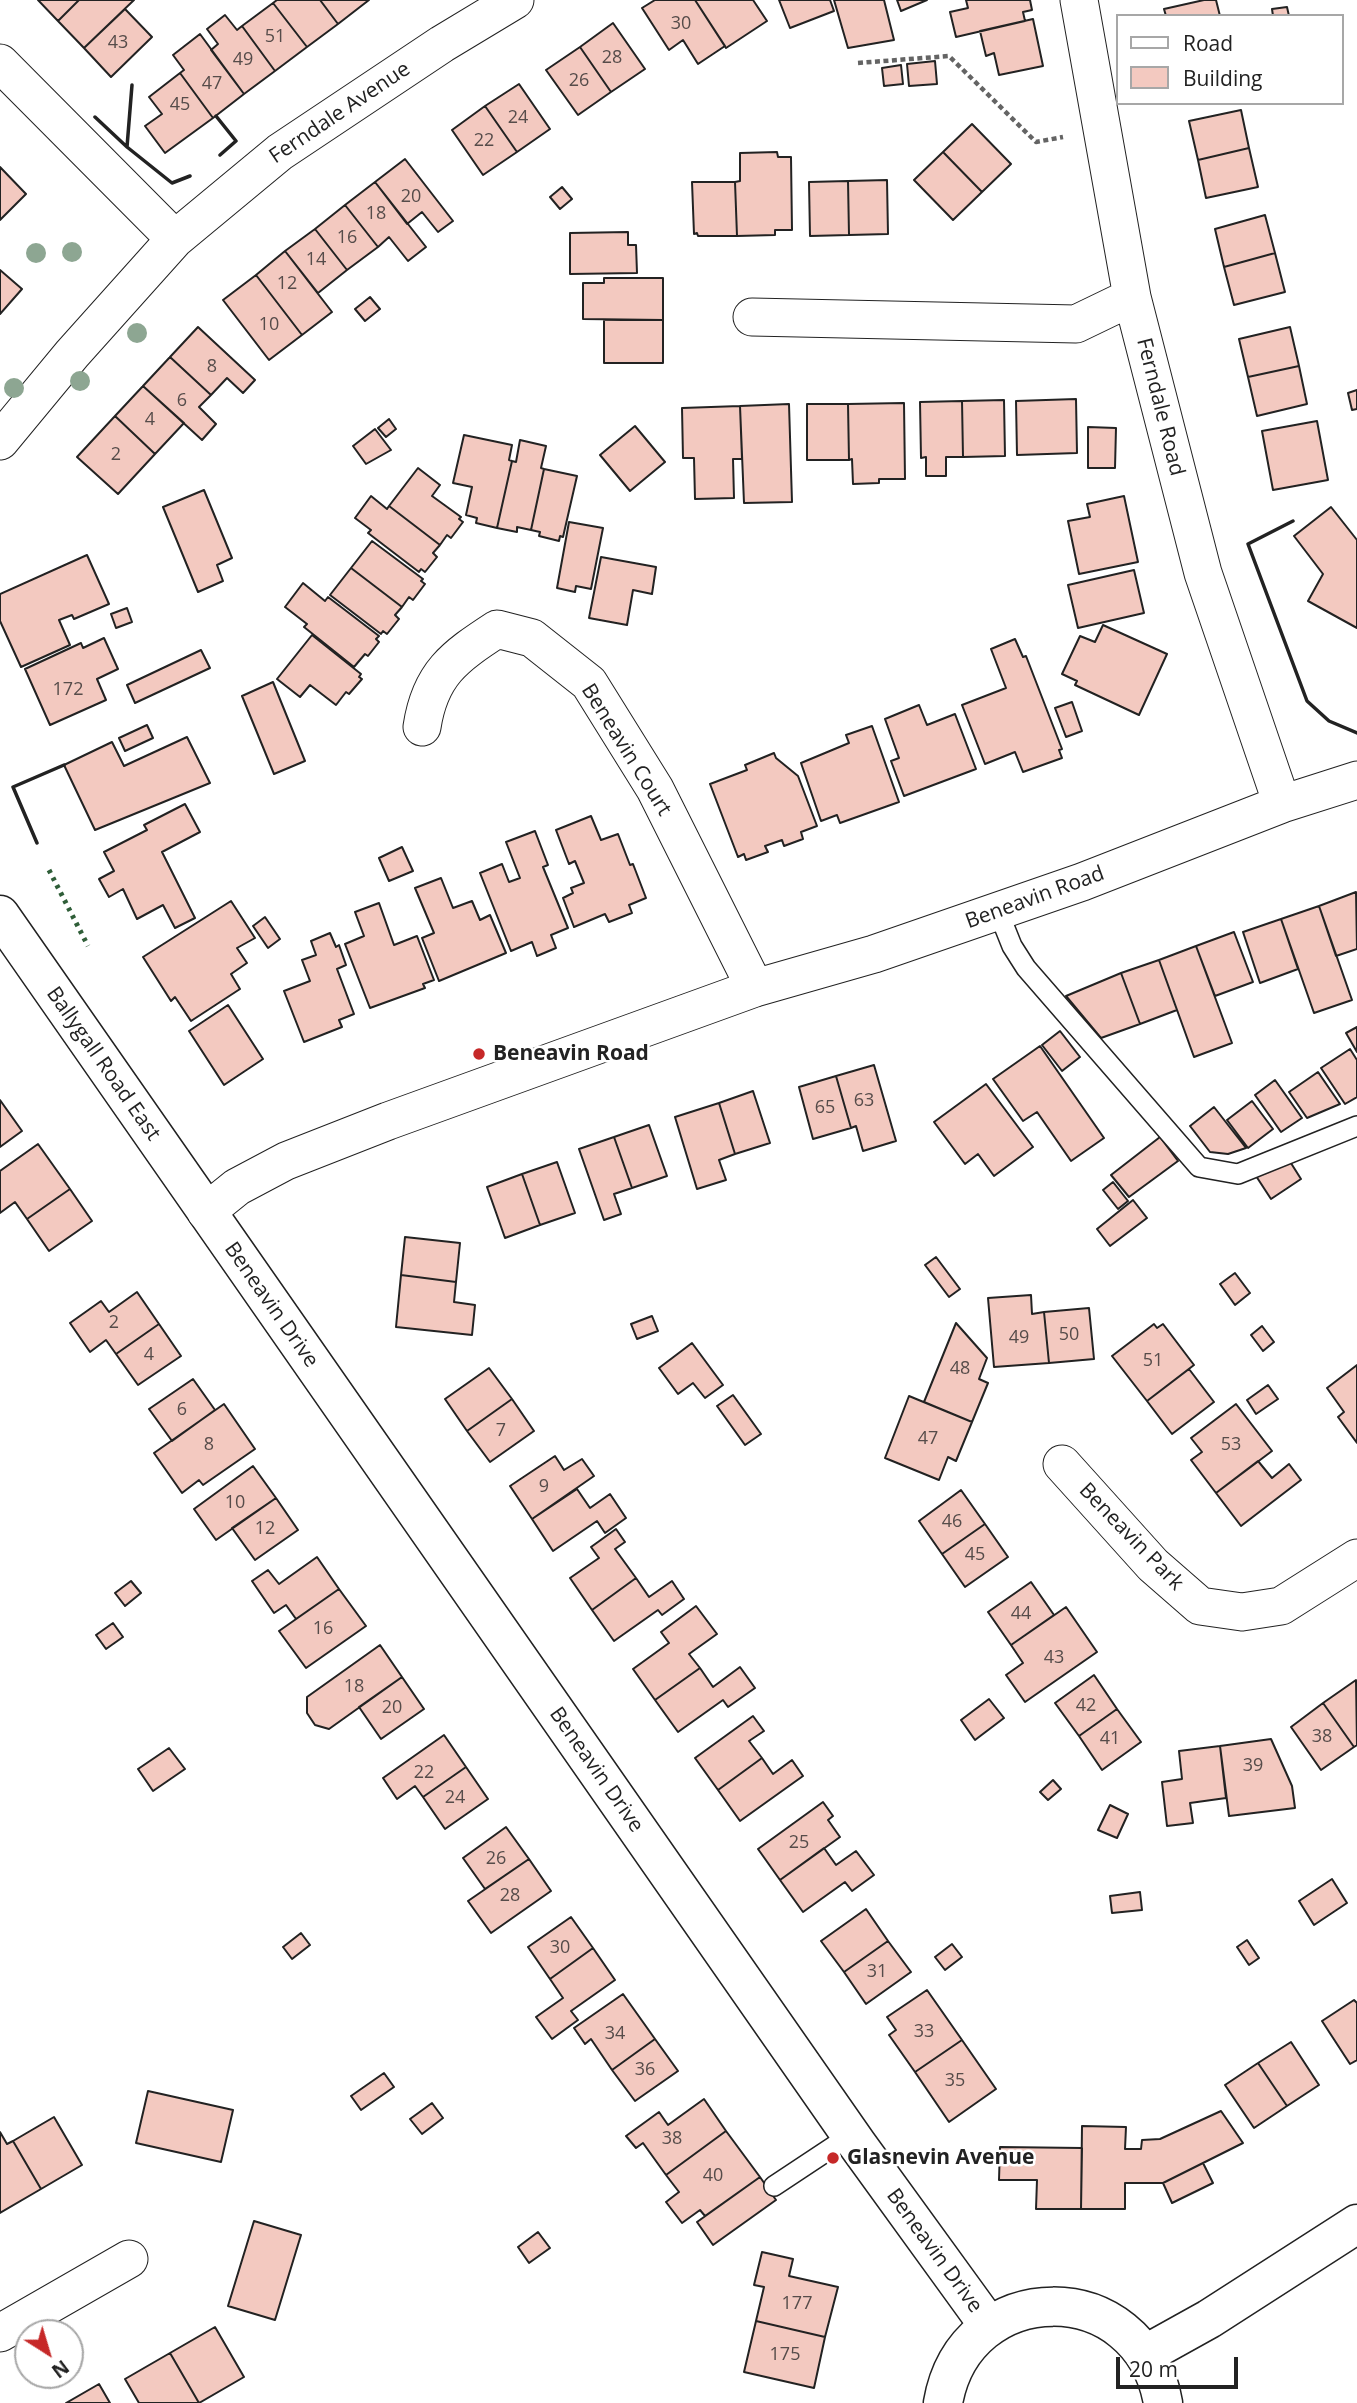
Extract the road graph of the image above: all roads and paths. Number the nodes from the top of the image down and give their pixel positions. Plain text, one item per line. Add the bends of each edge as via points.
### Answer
1 (515, 0) edge
2 (1079, 0) edge
3 (0, 63) edge
4 (858, 63) dead end
5 (1102, 130) junction
6 (175, 239) junction
7 (1132, 297) junction
8 (752, 317) dead end
9 (0, 441) edge
10 (422, 727) dead end
11 (1357, 780) edge
12 (1282, 804) junction
13 (998, 911) junction
14 (3, 926) edge
15 (755, 988) junction
16 (1357, 1126) edge
17 (206, 1212) junction
18 (1062, 1464) dead end
19 (1357, 1558) edge
20 (851, 2135) junction
21 (774, 2186) dead end
22 (1357, 2224) edge
23 (129, 2259) dead end
24 (989, 2326) junction
25 (0, 2333) edge
26 (1146, 2354) junction
27 (943, 2403) edge
28 (1163, 2403) edge

1 - 6 street, Ferndale Avenue via 280,152
2 - 5 street, Ferndale Road
3 - 6 street
4 - 5 path via 949,56 1035,142
5 - 7 street, Ferndale Road
6 - 9 street, Ferndale Avenue
7 - 8 street via 1076,324
7 - 12 street, Ferndale Road via 1203,573
10 - 15 street, Beneavin Court via 426,703 442,672 497,629 532,639 589,683 654,789
11 - 12 street, Beneavin Road
12 - 13 street, Beneavin Road
13 - 15 street, Beneavin Road via 874,954
13 - 16 lane via 1026,968 1199,1167 1238,1174
14 - 17 street, Ballygall Road East
15 - 17 street, Beneavin Road via 286,1161 237,1187
17 - 20 street, Beneavin Drive
18 - 19 street, Beneavin Park via 1153,1565 1200,1606 1242,1612 1281,1606
20 - 21 lane
20 - 24 street, Beneavin Drive
22 - 26 street
23 - 25 street
24 - 26 street via 1019,2310 1054,2306 1088,2311 1119,2327
24 - 27 street via 963,2350 947,2381
26 - 28 street

